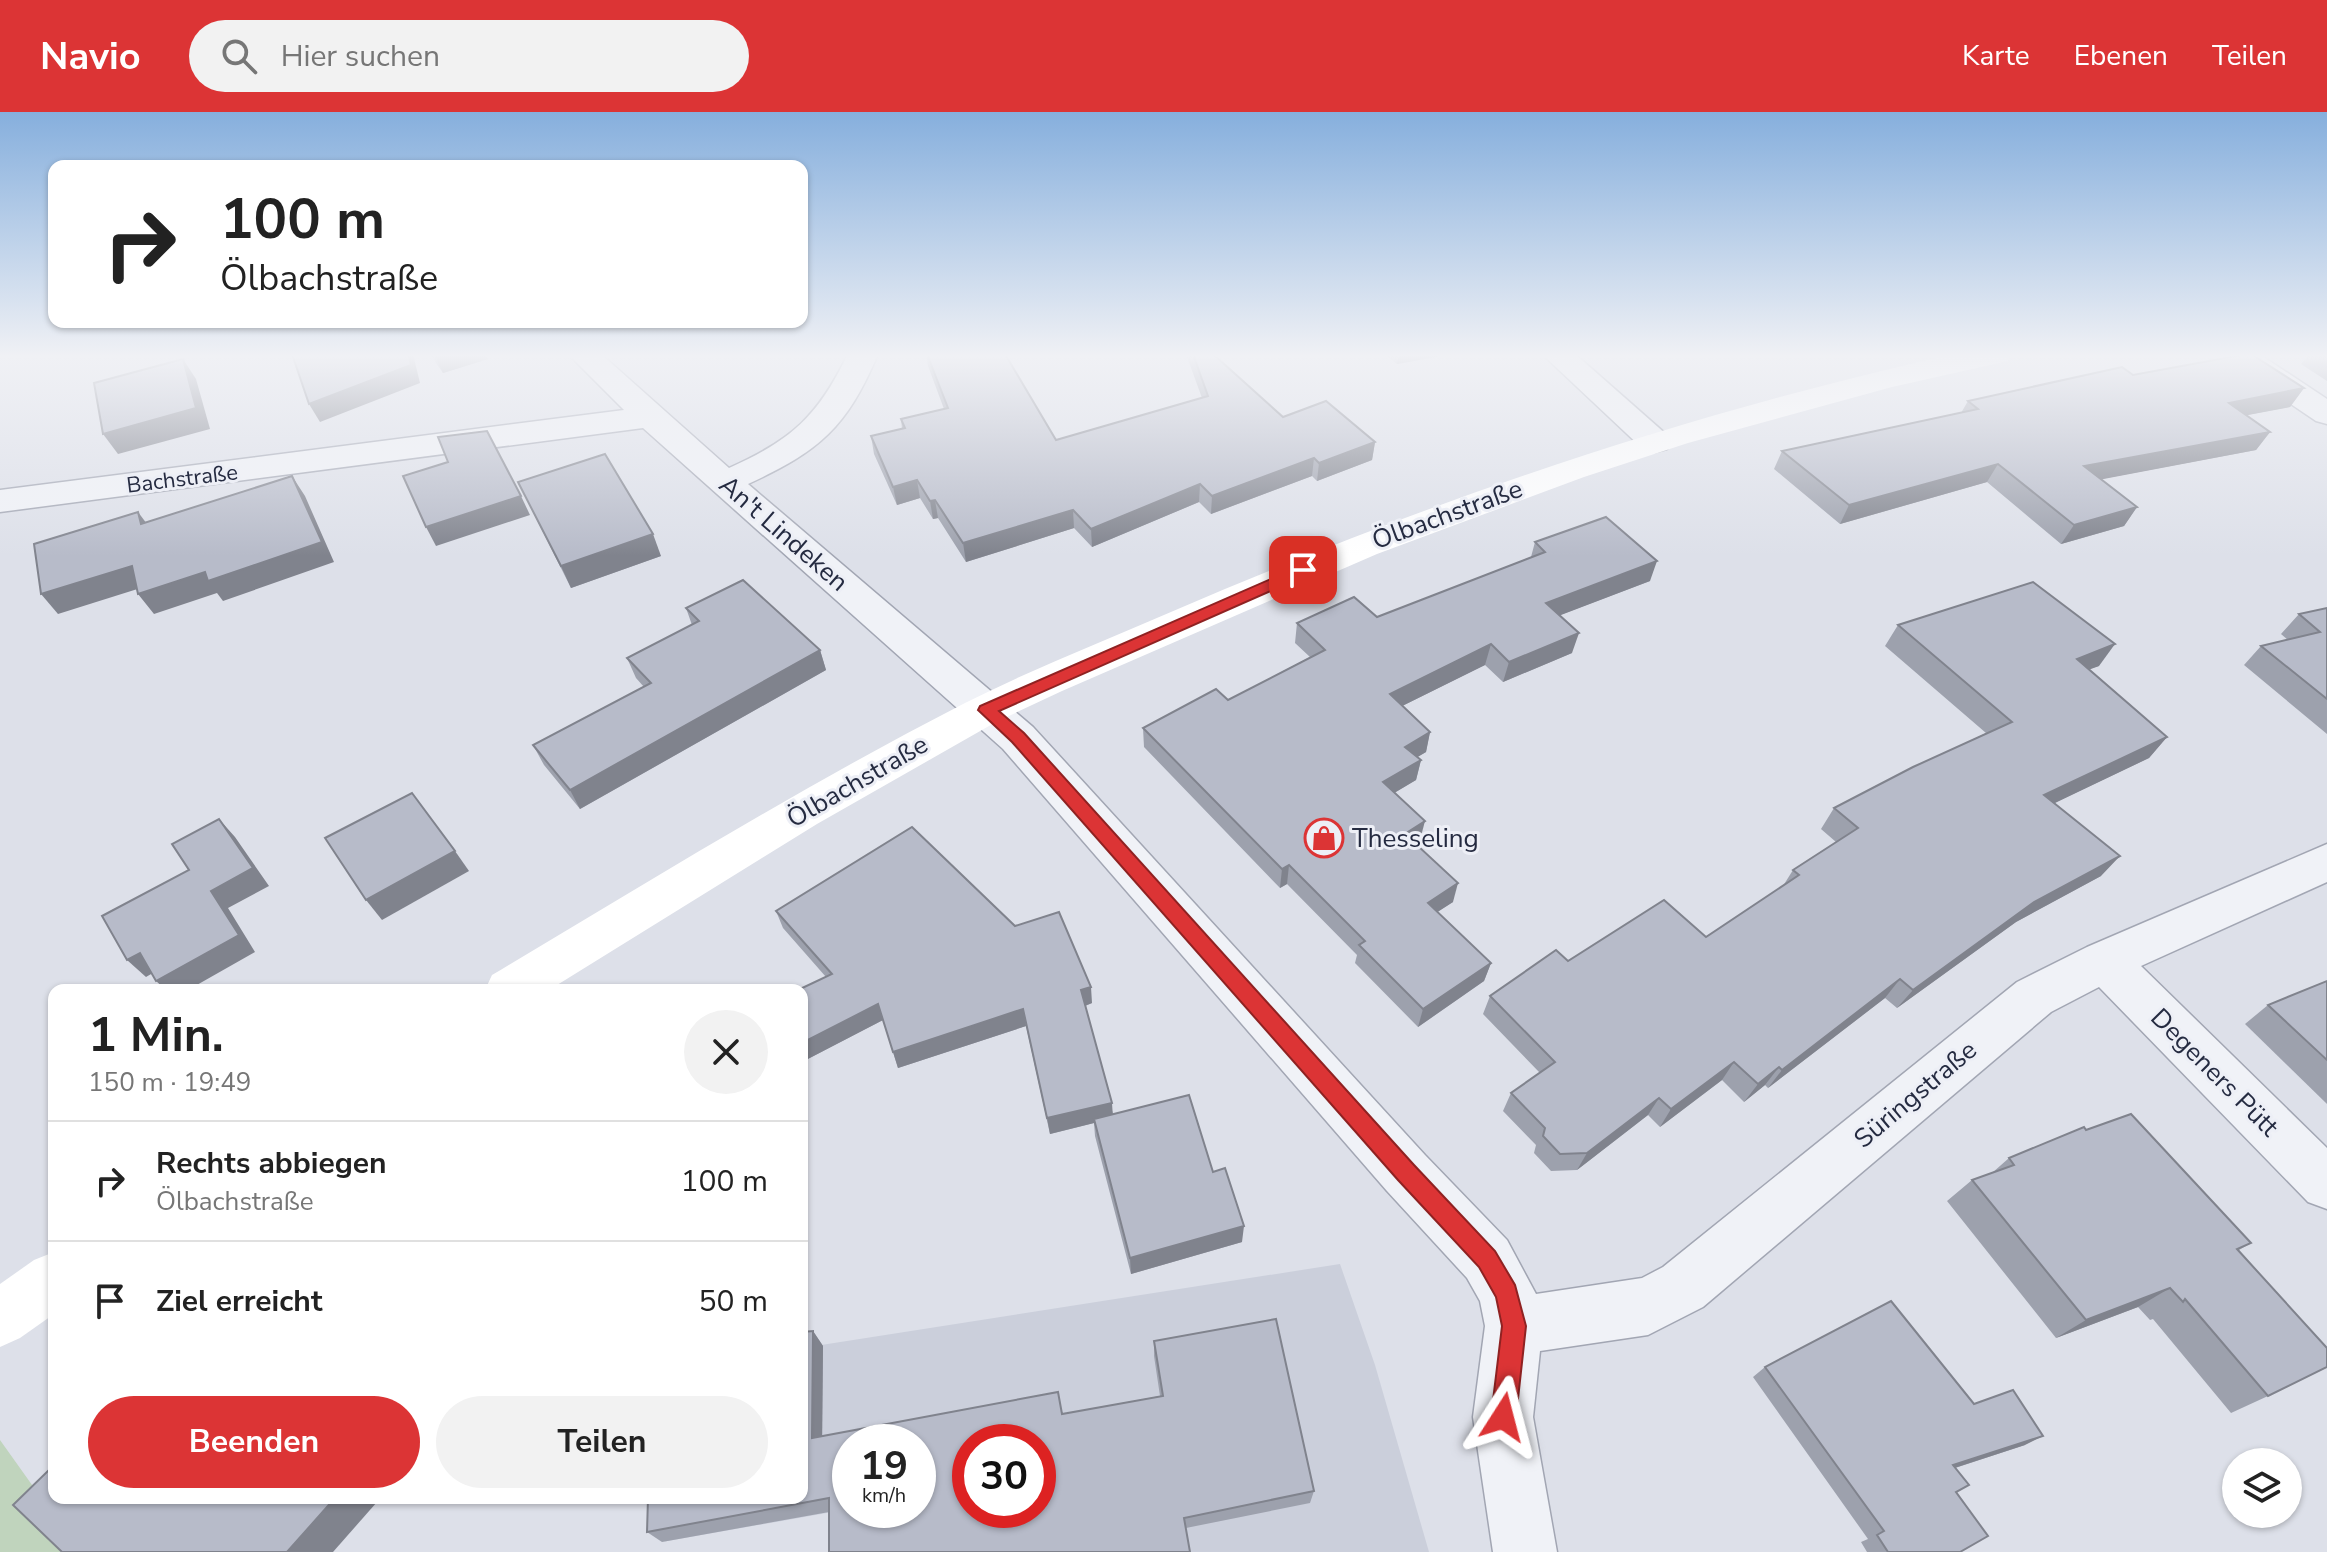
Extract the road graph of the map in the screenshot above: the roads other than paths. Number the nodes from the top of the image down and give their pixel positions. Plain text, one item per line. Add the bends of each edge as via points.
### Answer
1 (618, 421) edge
2 (655, 421) edge
3 (824, 421) edge
4 (1632, 421) edge
5 (1728, 421) edge
6 (1655, 442) junction
7 (725, 482) junction
8 (0, 501) edge
9 (986, 710) junction
10 (2327, 862) edge
11 (2104, 961) junction
12 (519, 984) edge
13 (2327, 1184) edge
14 (48, 1284) edge
15 (0, 1318) edge
16 (1514, 1326) junction
17 (1525, 1552) edge

1 - 8 street, Bachstraße
2 - 7 street, An't Lindeken
3 - 7 street via 766,462
4 - 6 street
5 - 6 street, Ölbachstraße
6 - 9 street, Ölbachstraße via 1385,537
7 - 9 street, An't Lindeken
9 - 12 street, Ölbachstraße via 764,834
9 - 16 street, An't Lindeken via 1018,738 1487,1259 1507,1293
10 - 11 street, Süringstraße
11 - 13 street, Degeners Pütt
11 - 16 street, Süringstraße via 2034,997 1683,1287 1648,1306
14 - 15 street
16 - 17 street via 1503,1417

